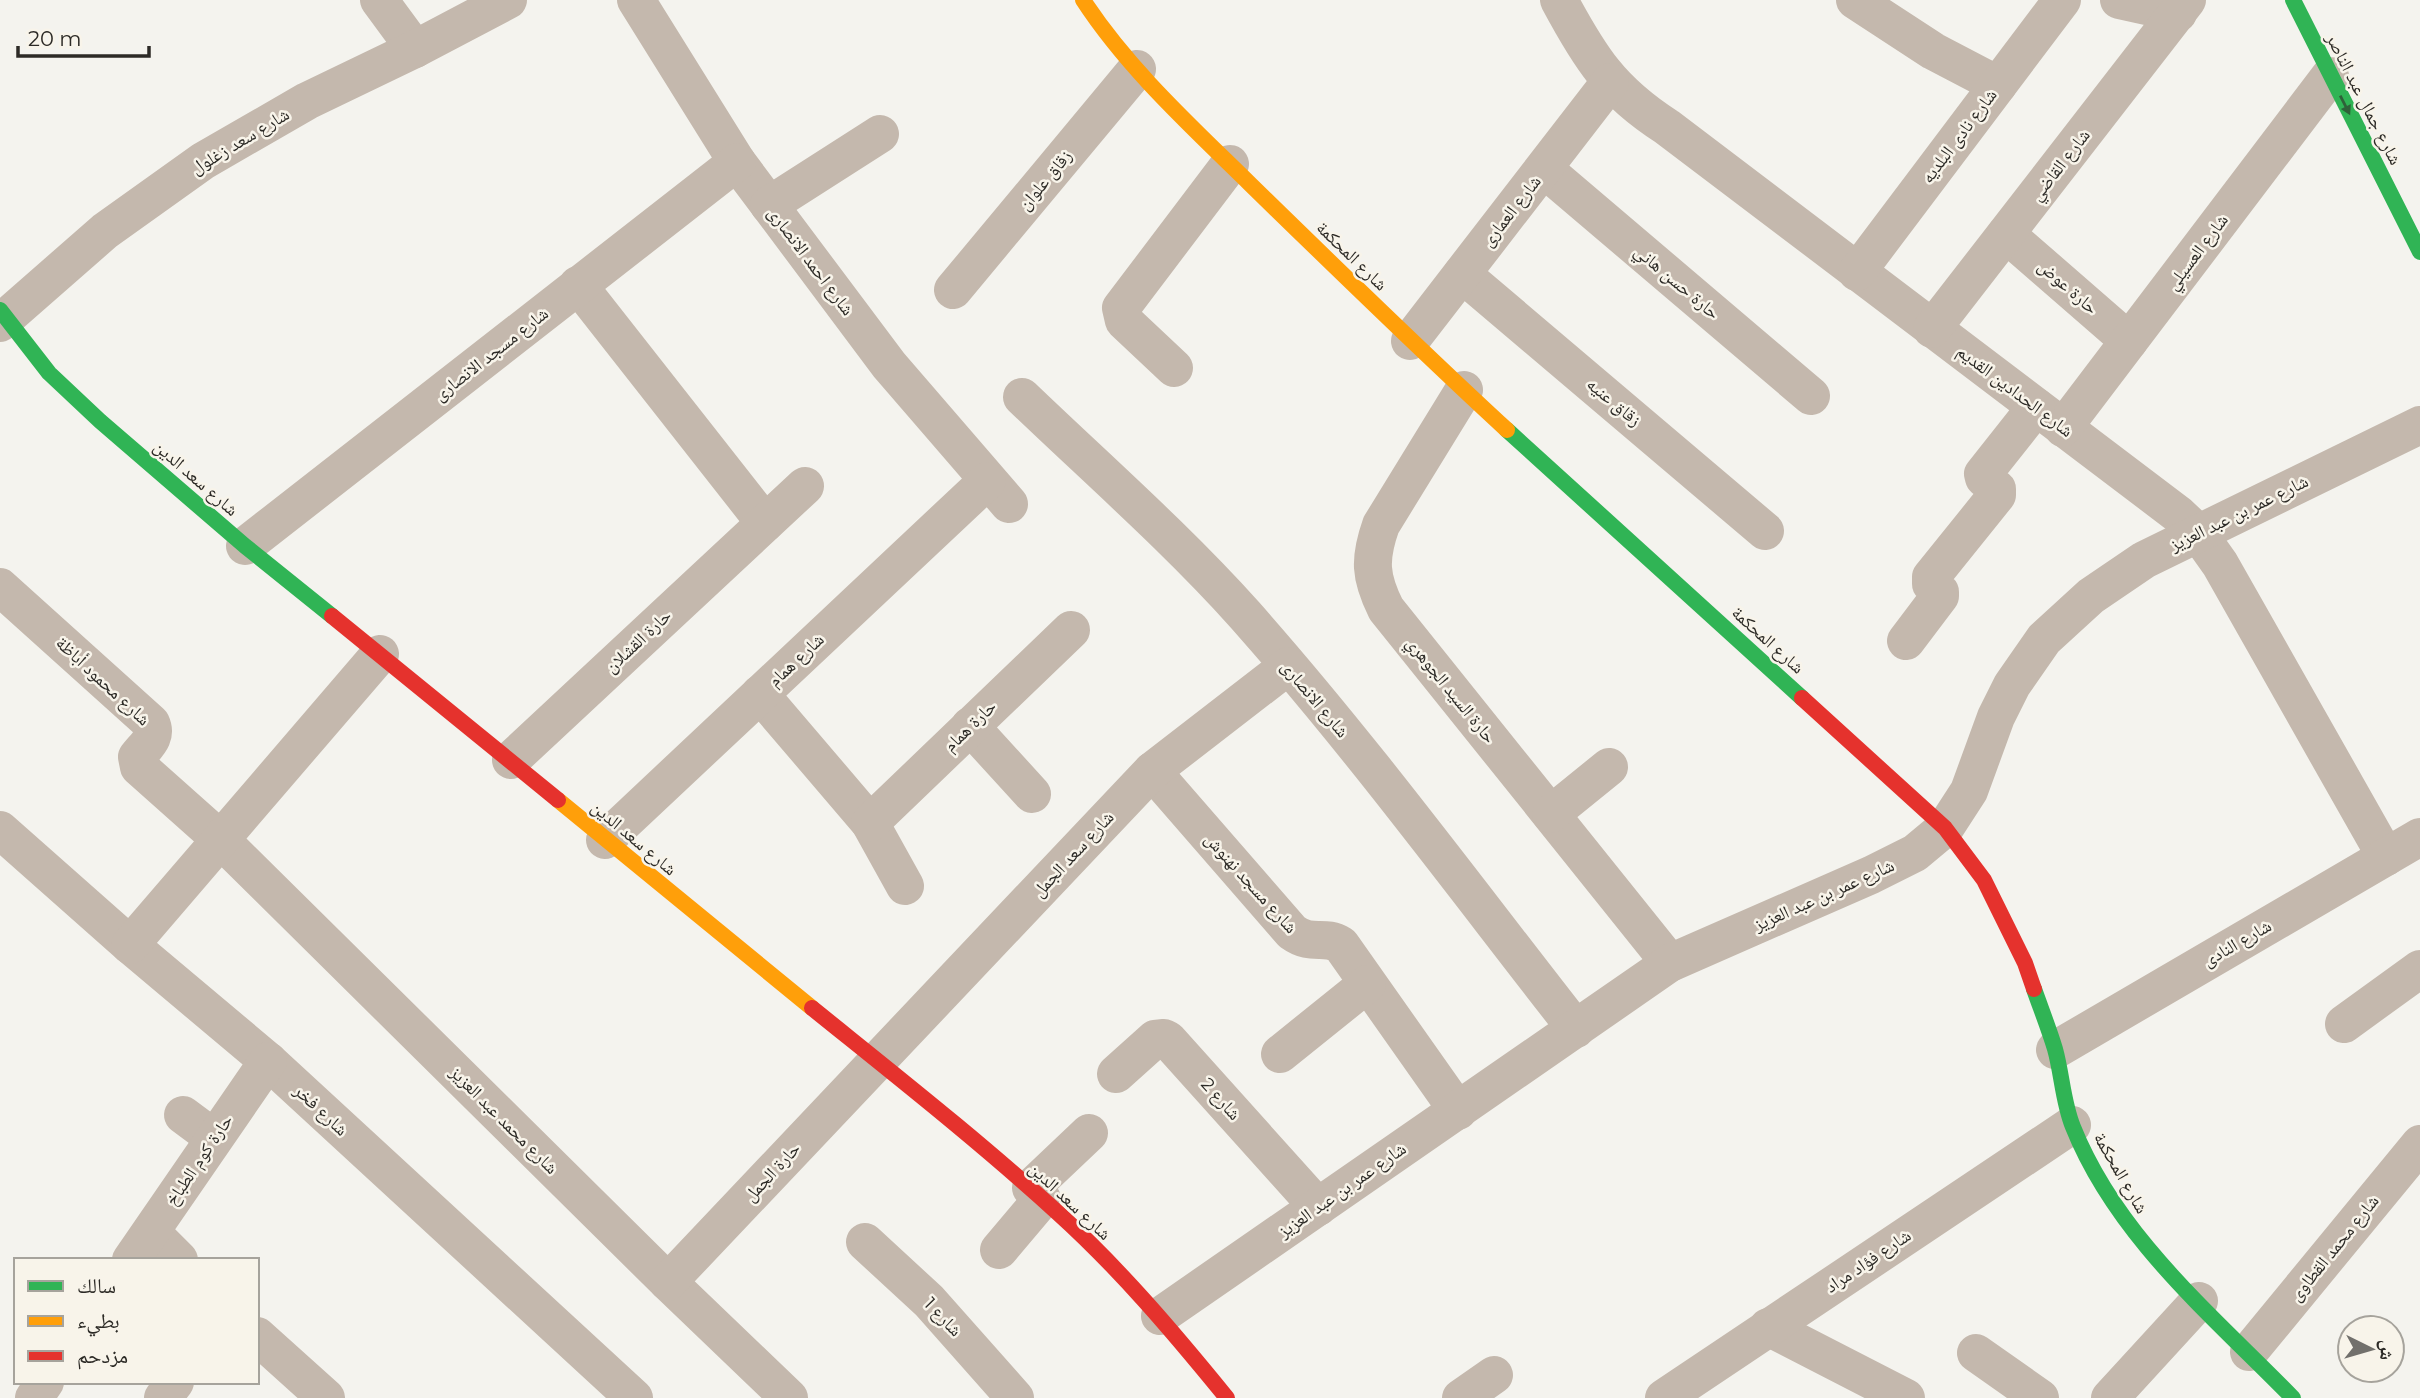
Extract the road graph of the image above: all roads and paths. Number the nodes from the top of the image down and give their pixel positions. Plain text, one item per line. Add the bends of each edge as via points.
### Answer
1 (379, 0) edge
2 (508, 0) edge
3 (636, 0) edge
4 (1083, 0) edge
5 (1559, 0) edge
6 (1855, 0) edge
7 (2062, 0) edge
8 (2119, 0) edge
9 (2293, 0) edge
10 (2182, 7) edge
11 (415, 49) junction
12 (1137, 69) junction
13 (2330, 76) junction
14 (1611, 82) junction
15 (1998, 85) junction
16 (880, 134) dead end
17 (737, 162) junction
18 (1230, 164) junction
19 (1544, 169) junction
20 (769, 205) junction
21 (2006, 234) junction
22 (2420, 252) edge
23 (1857, 272) junction
24 (1462, 274) junction
25 (578, 285) junction
26 (953, 290) dead end
27 (2, 317) edge
28 (1933, 329) junction
29 (1410, 341) junction
30 (2129, 341) junction
31 (1174, 368) dead end
32 (1464, 390) junction
33 (1811, 396) dead end
34 (1022, 397) dead end
35 (2049, 418) junction
36 (2420, 425) edge
37 (805, 486) dead end
38 (999, 492) joint
39 (765, 523) junction
40 (1765, 531) dead end
41 (2198, 533) junction
42 (245, 546) junction
43 (0, 587) edge
44 (1071, 630) dead end
45 (1906, 641) dead end
46 (380, 654) junction
47 (1288, 666) junction
48 (760, 694) junction
49 (970, 726) junction
50 (511, 760) junction
51 (1609, 767) dead end
52 (1152, 771) junction
53 (1032, 794) dead end
54 (1551, 814) junction
55 (870, 823) junction
56 (1945, 828) junction
57 (0, 830) edge
58 (2420, 837) edge
59 (220, 840) junction
60 (605, 840) junction
61 (2386, 857) junction
62 (905, 886) dead end
63 (130, 945) junction
64 (1671, 963) junction
65 (2420, 969) edge
66 (1367, 984) junction
67 (2344, 1024) dead end
68 (1576, 1029) junction
69 (2055, 1050) junction
70 (1280, 1054) dead end
71 (268, 1061) junction
72 (877, 1061) junction
73 (1116, 1074) dead end
74 (1458, 1111) junction
75 (183, 1115) dead end
76 (2072, 1125) junction
77 (1090, 1133) dead end
78 (214, 1138) junction
79 (2420, 1144) edge
80 (1036, 1194) junction
81 (1318, 1207) junction
82 (865, 1242) dead end
83 (141, 1246) edge
84 (999, 1250) dead end
85 (174, 1258) edge
86 (668, 1282) junction
87 (2199, 1301) junction
88 (1160, 1316) junction
89 (1768, 1327) junction
90 (259, 1338) edge
91 (2249, 1352) junction
92 (1976, 1353) dead end
93 (1494, 1375) dead end
94 (1683, 1393) edge
95 (326, 1398) edge
96 (634, 1398) edge
97 (789, 1398) edge
98 (1015, 1398) edge
99 (1227, 1398) edge
100 (1461, 1398) edge
101 (1906, 1398) edge
102 (2040, 1398) edge
103 (2110, 1398) edge
104 (2293, 1398) edge

1 - 11 street
2 - 11 street, شارع سعد زغلول
3 - 17 street, شارع احمد الانصارى
4 - 12 street, شارع المحكمة
5 - 14 street, شارع الحدادين القديم via 1591,57
6 - 15 street via 1933,51
7 - 15 street, شارع نادى البلديه
8 - 10 street
9 - 13 street, شارع جمال عبد الناصر
10 - 21 street, شارع القاضي
11 - 27 street, شارع سعد زغلول via 307,101 203,161 105,231
12 - 18 street, شارع المحكمة
12 - 26 street, زقاق علوان
13 -> 22 street, شارع جمال عبد الناصر
13 - 30 street, شارع العسيلي
14 - 19 street, شارع العمارى
14 - 23 street, شارع الحدادين القديم via 1637,107
15 - 23 street, شارع نادى البلديه
16 - 20 street
17 - 20 street, شارع احمد الانصارى
17 - 25 street, شارع مسجد الانصارى
18 - 29 street, شارع المحكمة
18 - 31 street via 1121,308 1124,321
19 - 24 street, شارع العمارى
19 - 33 street, حارة حسن هاني
20 - 38 street, شارع احمد الانصارى via 889,365
21 - 28 street, شارع القاضي
21 - 30 street, حارة عوض
23 - 28 street, شارع الحدادين القديم
24 - 29 street, شارع العمارى
24 - 40 street, زقاق عنيه
25 - 39 street
25 - 42 street, شارع مسجد الانصارى
27 - 42 street, شارع سعد الدين via 49,373
28 - 35 street, شارع الحدادين القديم
29 - 32 street, شارع المحكمة
30 - 35 street, شارع العسيلي
32 - 54 street, حارة السيد الجوهري via 1381,525 1372,568 1376,589 1386,608
32 - 56 street, شارع المحكمة
34 - 47 street, شارع الانصارى via 1169,538
35 - 41 street, شارع الحدادين القديم
35 - 45 street, شارع العسيلي via 1983,474 1997,495 1931,577 1940,596
36 - 41 street, شارع عمر بن عبد العزيز
37 - 39 street, حارة القشلان
38 - 48 street, شارع همام
39 - 50 street, حارة القشلان
41 - 56 street, شارع عمر بن عبد العزيز via 2144,560 2091,596 2044,639 2012,685 1969,791
41 - 61 street, شارع الحدادين القديم
42 - 46 street, شارع سعد الدين
43 - 59 street, شارع محمود أباظة via 151,723 153,736 137,757 139,767
44 - 49 street, حارة همام
46 - 50 street, شارع سعد الدين
46 - 59 street
47 - 52 street, شارع سعد الجمل
47 - 68 street, شارع الانصارى
48 - 55 street
48 - 60 street, شارع همام
49 - 53 street
49 - 55 street, حارة همام
50 - 60 street, شارع سعد الدين
51 - 54 street
52 - 66 street, شارع مسجد نهنوش via 1292,932 1306,940 1341,945
52 - 72 street, شارع سعد الجمل
54 - 64 street, حارة السيد الجوهري
55 - 62 street
56 - 64 street, شارع عمر بن عبد العزيز via 1915,853 1871,875
56 - 69 street, شارع المحكمة via 1984,880 2025,964
57 - 63 street, شارع فخر
58 - 61 street, شارع النادى
59 - 63 street
59 - 86 street, شارع محمد عبد العزيز
60 - 72 street, شارع سعد الدين
61 - 69 street, شارع النادى
63 - 71 street, شارع فخر
64 - 68 street, شارع عمر بن عبد العزيز
65 - 67 street
66 - 70 street
66 - 74 street, شارع مسجد نهنوش
68 - 74 street, شارع عمر بن عبد العزيز
69 - 76 street, شارع المحكمة
71 - 78 street, حارة كوم الطباخ
71 - 96 street, شارع فخر
72 - 80 street, شارع سعد الدين
72 - 86 street, حارة الجمل
73 - 81 street, شارع 2 via 1155,1039 1168,1040
74 - 81 street, شارع عمر بن عبد العزيز
75 - 78 street
76 - 87 street, شارع المحكمة via 2125,1221
76 - 89 street, شارع فؤاد مراد
77 - 80 street
78 - 83 street, حارة كوم الطباخ
79 - 91 street, شارع محمد القطاوى
80 - 84 street
80 - 88 street, شارع سعد الدين
81 - 88 street, شارع عمر بن عبد العزيز
82 - 98 street, شارع 1 via 929,1301
83 - 85 street
86 - 97 street, شارع محمد عبد العزيز
87 - 91 street, شارع المحكمة
87 - 103 street
88 - 99 street, شارع سعد الدين
89 - 94 street, شارع فؤاد مراد
89 - 101 street
90 - 95 street
91 - 104 street, شارع المحكمة
92 - 102 street
93 - 100 street

